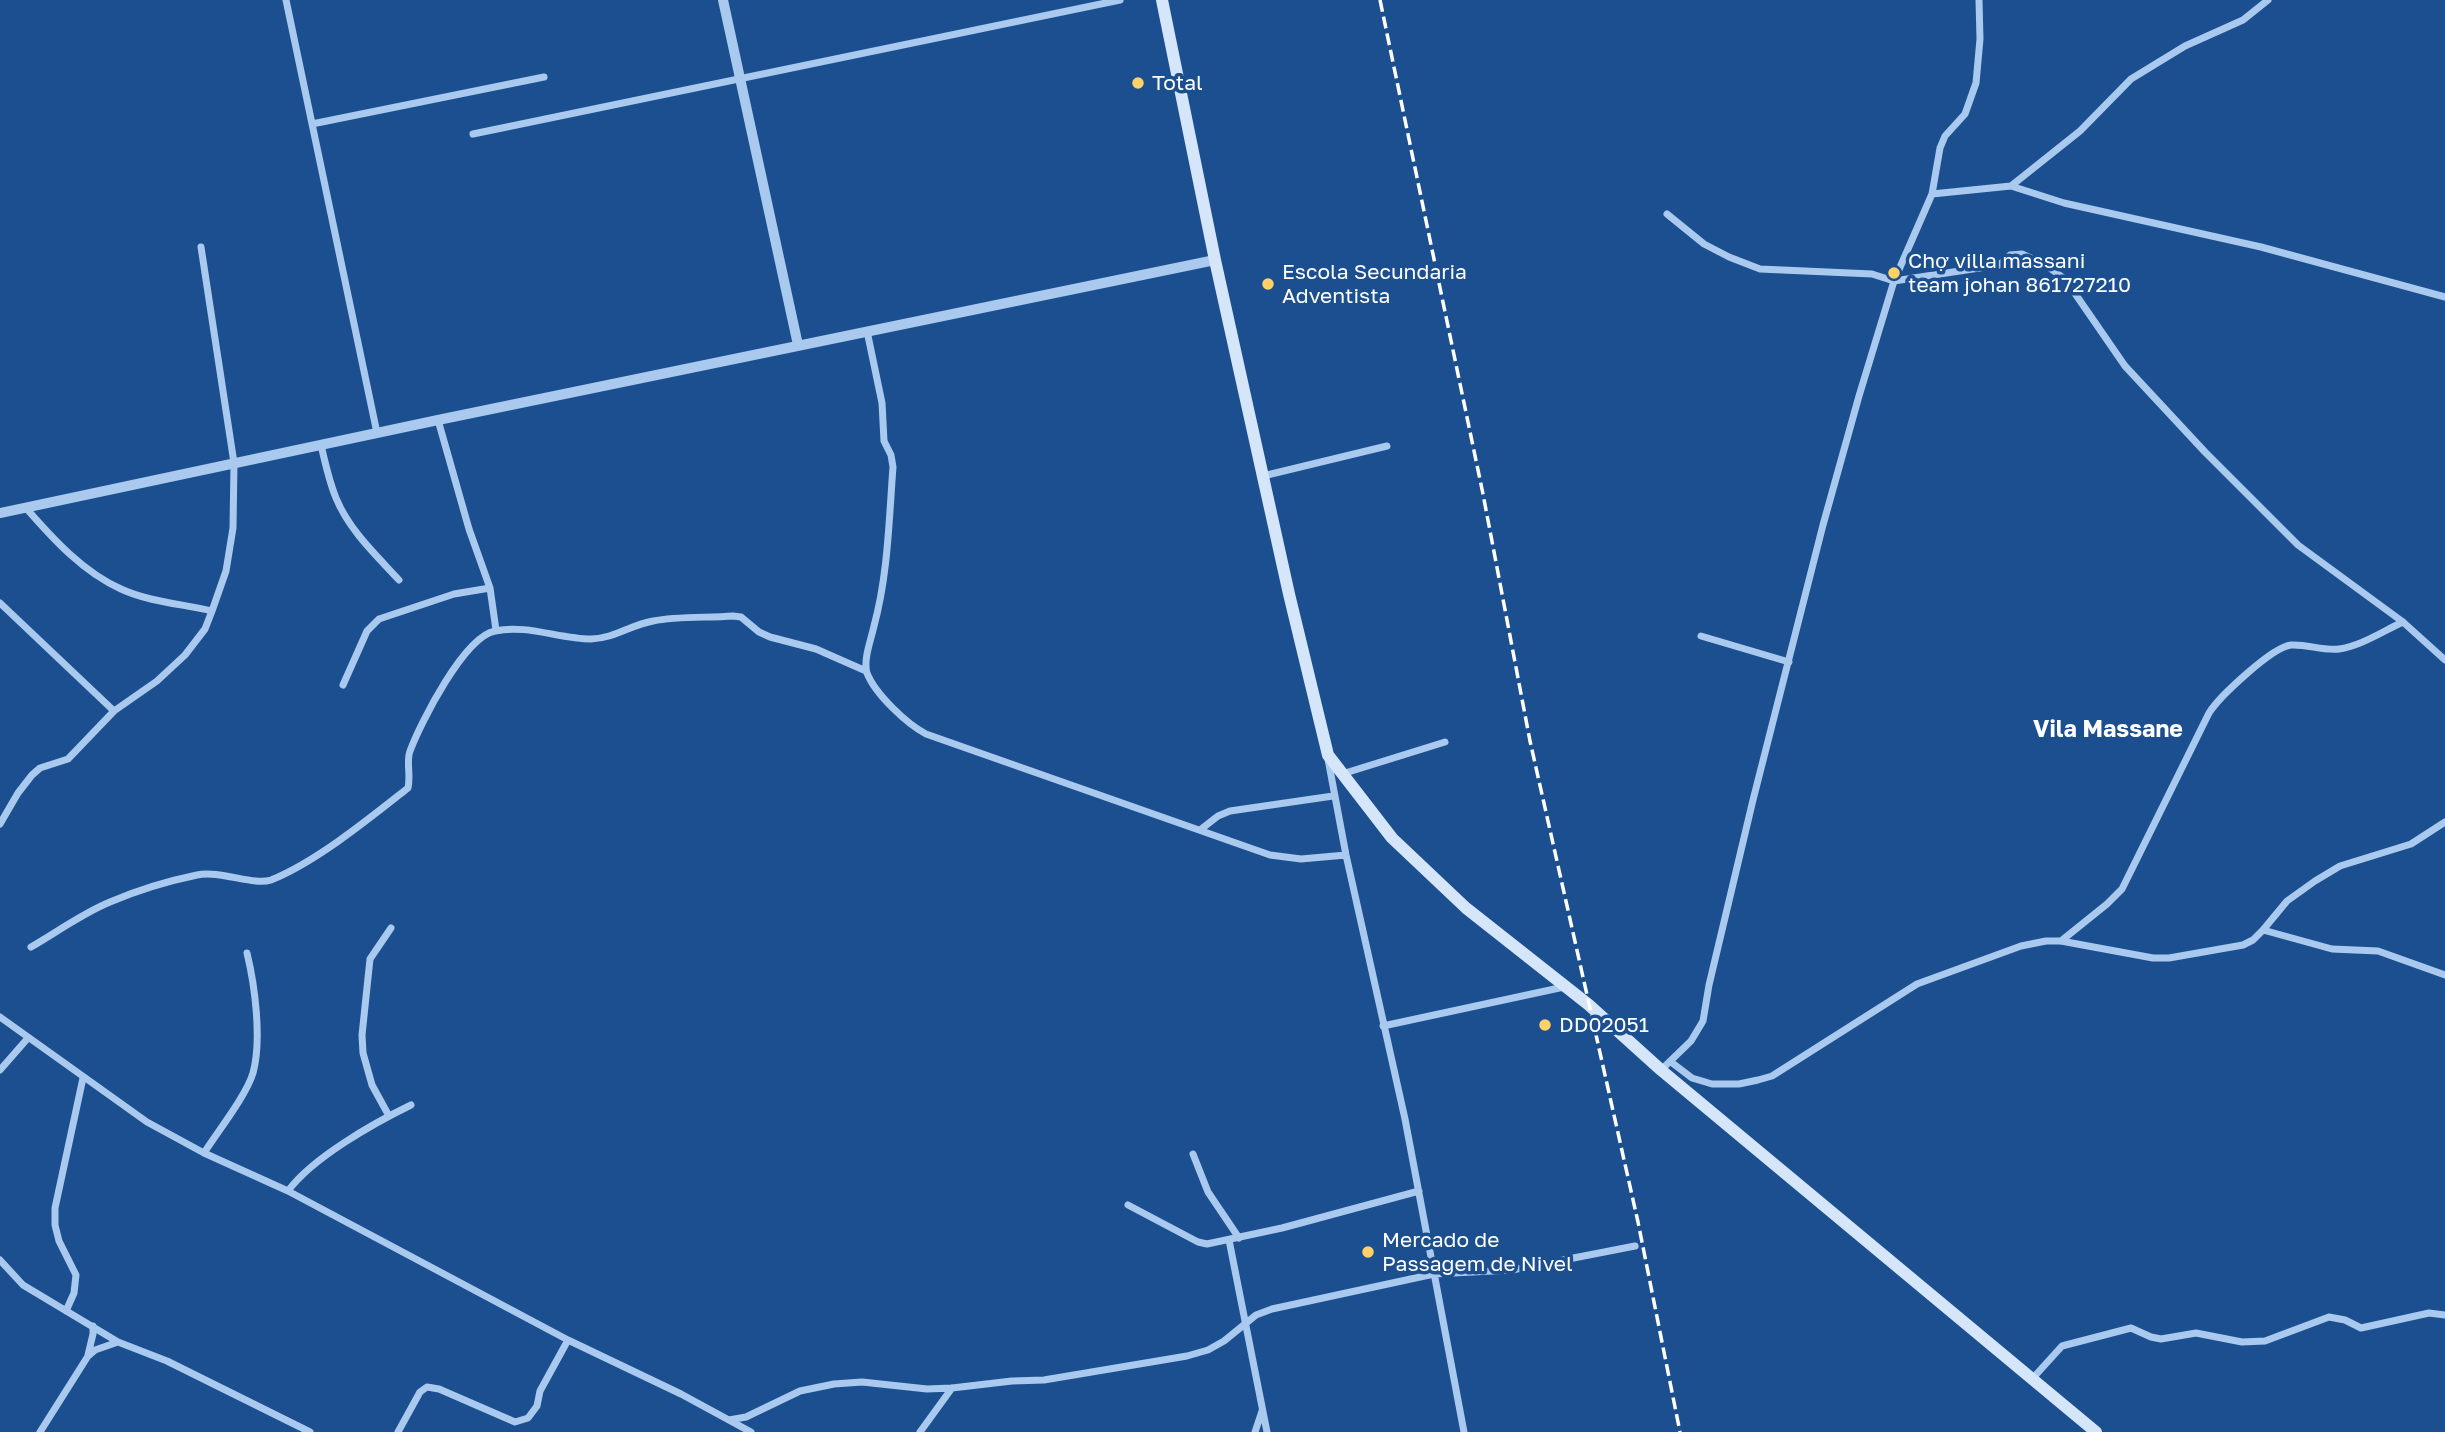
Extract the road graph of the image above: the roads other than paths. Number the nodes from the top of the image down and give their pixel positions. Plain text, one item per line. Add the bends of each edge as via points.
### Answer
1 (286, 0) edge
2 (723, 0) edge
3 (1120, 0) edge
4 (1163, 0) edge
5 (1979, 0) edge
6 (2268, 0) edge
7 (544, 77) dead end
8 (740, 80) junction
9 (312, 124) junction
10 (473, 134) dead end
11 (2011, 186) junction
12 (1932, 194) junction
13 (1667, 214) dead end
14 (201, 247) dead end
15 (1215, 260) junction
16 (1894, 281) junction
17 (2445, 296) edge
18 (867, 331) junction
19 (798, 345) junction
20 (438, 420) junction
21 (377, 433) junction
22 (321, 445) junction
23 (1387, 446) dead end
24 (234, 463) junction
25 (1263, 476) junction
26 (26, 508) junction
27 (0, 513) edge
28 (399, 580) dead end
29 (489, 588) junction
30 (0, 603) edge
31 (212, 611) junction
32 (2403, 622) junction
33 (496, 630) junction
34 (1702, 636) dead end
35 (2445, 660) edge
36 (1789, 662) junction
37 (866, 671) junction
38 (342, 685) dead end
39 (114, 711) junction
40 (1445, 742) dead end
41 (1328, 755) junction
42 (1341, 775) junction
43 (1333, 796) junction
44 (2445, 822) edge
45 (0, 824) edge
46 (1200, 830) junction
47 (1346, 855) junction
48 (391, 928) dead end
49 (2263, 930) junction
50 (2061, 942) junction
51 (32, 947) dead end
52 (247, 953) dead end
53 (2445, 975) edge
54 (1564, 987) junction
55 (0, 1017) edge
56 (1383, 1026) junction
57 (28, 1038) junction
58 (1666, 1066) junction
59 (0, 1070) edge
60 (83, 1078) junction
61 (411, 1105) dead end
62 (389, 1116) junction
63 (204, 1153) junction
64 (1193, 1154) dead end
65 (288, 1191) junction
66 (1419, 1191) junction
67 (1128, 1205) dead end
68 (1239, 1238) junction
69 (1229, 1240) junction
70 (1636, 1246) dead end
71 (0, 1260) edge
72 (1434, 1274) junction
73 (66, 1311) junction
74 (2445, 1315) edge
75 (1245, 1323) junction
76 (93, 1326) junction
77 (568, 1340) junction
78 (118, 1342) junction
79 (88, 1356) junction
80 (2033, 1378) junction
81 (952, 1388) junction
82 (1262, 1410) junction
83 (730, 1420) junction
84 (40, 1432) edge
85 (310, 1432) edge
86 (398, 1432) edge
87 (751, 1432) edge
88 (920, 1432) edge
89 (1255, 1432) edge
90 (1267, 1432) edge
91 (1464, 1432) edge
92 (2096, 1432) edge

1 - 9 street
2 - 8 street
3 - 8 street
4 - 15 main road
5 - 12 street via 1976,83 1965,114 1940,148
6 - 11 street via 2243,20 2185,46 2131,79 2080,131
7 - 9 street
8 - 10 street
8 - 19 street
9 - 21 street
11 - 12 street
11 - 17 street via 2089,210 2261,247
12 - 16 street
13 - 16 street via 1711,248 1760,269 1872,274
14 - 24 street
15 - 18 street
15 - 25 main road
16 - 32 street via 1999,265 2010,255 2022,254 2044,264 2065,279 2125,366 2298,545
16 - 36 street via 1823,525
18 - 19 street
18 - 37 street via 884,441 893,467 882,584
19 - 20 street
20 - 21 street
20 - 29 street
21 - 22 street
22 - 24 street
22 - 28 street via 336,499 346,517
23 - 25 street
24 - 26 street
24 - 31 street via 233,528 226,571
25 - 41 main road
26 - 27 street
26 - 31 street via 94,574 121,589
29 - 33 street
29 - 38 street via 379,618 366,631
30 - 39 street
31 - 39 street via 185,655
32 - 35 street
32 - 50 street via 2343,648 2286,646 2241,679 2209,713 2122,889
33 - 37 street via 589,639 619,635 656,620 733,616 770,637 816,649
33 - 51 street via 471,646 443,687 409,754 408,788 365,823 269,881 216,873 153,887 108,903
34 - 36 street
36 - 58 street via 1703,1021
37 - 46 street via 886,700 926,734
39 - 45 street via 68,759 32,775
40 - 42 street
41 - 42 main road
41 - 43 street
42 - 54 main road via 1419,866
43 - 46 street via 1230,811
43 - 47 street
44 - 49 street via 2411,844 2340,866 2287,901
46 - 47 street via 1270,855 1301,859
47 - 56 street
48 - 62 street via 370,959 362,1035 372,1084
49 - 50 street via 2243,945 2169,958
49 - 53 street via 2332,949 2378,951
50 - 58 street via 2021,946 1917,984 1772,1076 1739,1084 1712,1084
52 - 63 street via 256,1001 252,1075
54 - 56 street
54 - 58 main road
55 - 57 street
56 - 66 street
57 - 59 street
57 - 60 street
58 - 80 main road via 1948,1311
60 - 63 street via 147,1122
60 - 73 street via 55,1208 59,1241 76,1275
61 - 62 street
62 - 65 street via 308,1168
63 - 65 street
64 - 68 street via 1208,1192
65 - 77 street
66 - 68 street
66 - 72 street
67 - 69 street via 1198,1242
68 - 69 street
69 - 75 street
70 - 72 street via 1511,1270
71 - 73 street via 23,1285
72 - 75 street via 1272,1309
72 - 91 street
73 - 76 street
74 - 80 street via 2428,1313 2361,1328 2329,1317 2265,1341 2242,1342 2196,1333 2161,1339 2131,1328 2062,1346
75 - 81 street via 1216,1345 1187,1356 1044,1381
75 - 82 street
76 - 78 street
76 - 79 street
77 - 83 street
77 - 86 street via 528,1418 515,1422 427,1387
78 - 79 street
78 - 85 street via 167,1361
79 - 84 street
80 - 92 main road
81 - 83 street via 834,1384 800,1391
81 - 88 street
82 - 89 street
82 - 90 street
83 - 87 street

